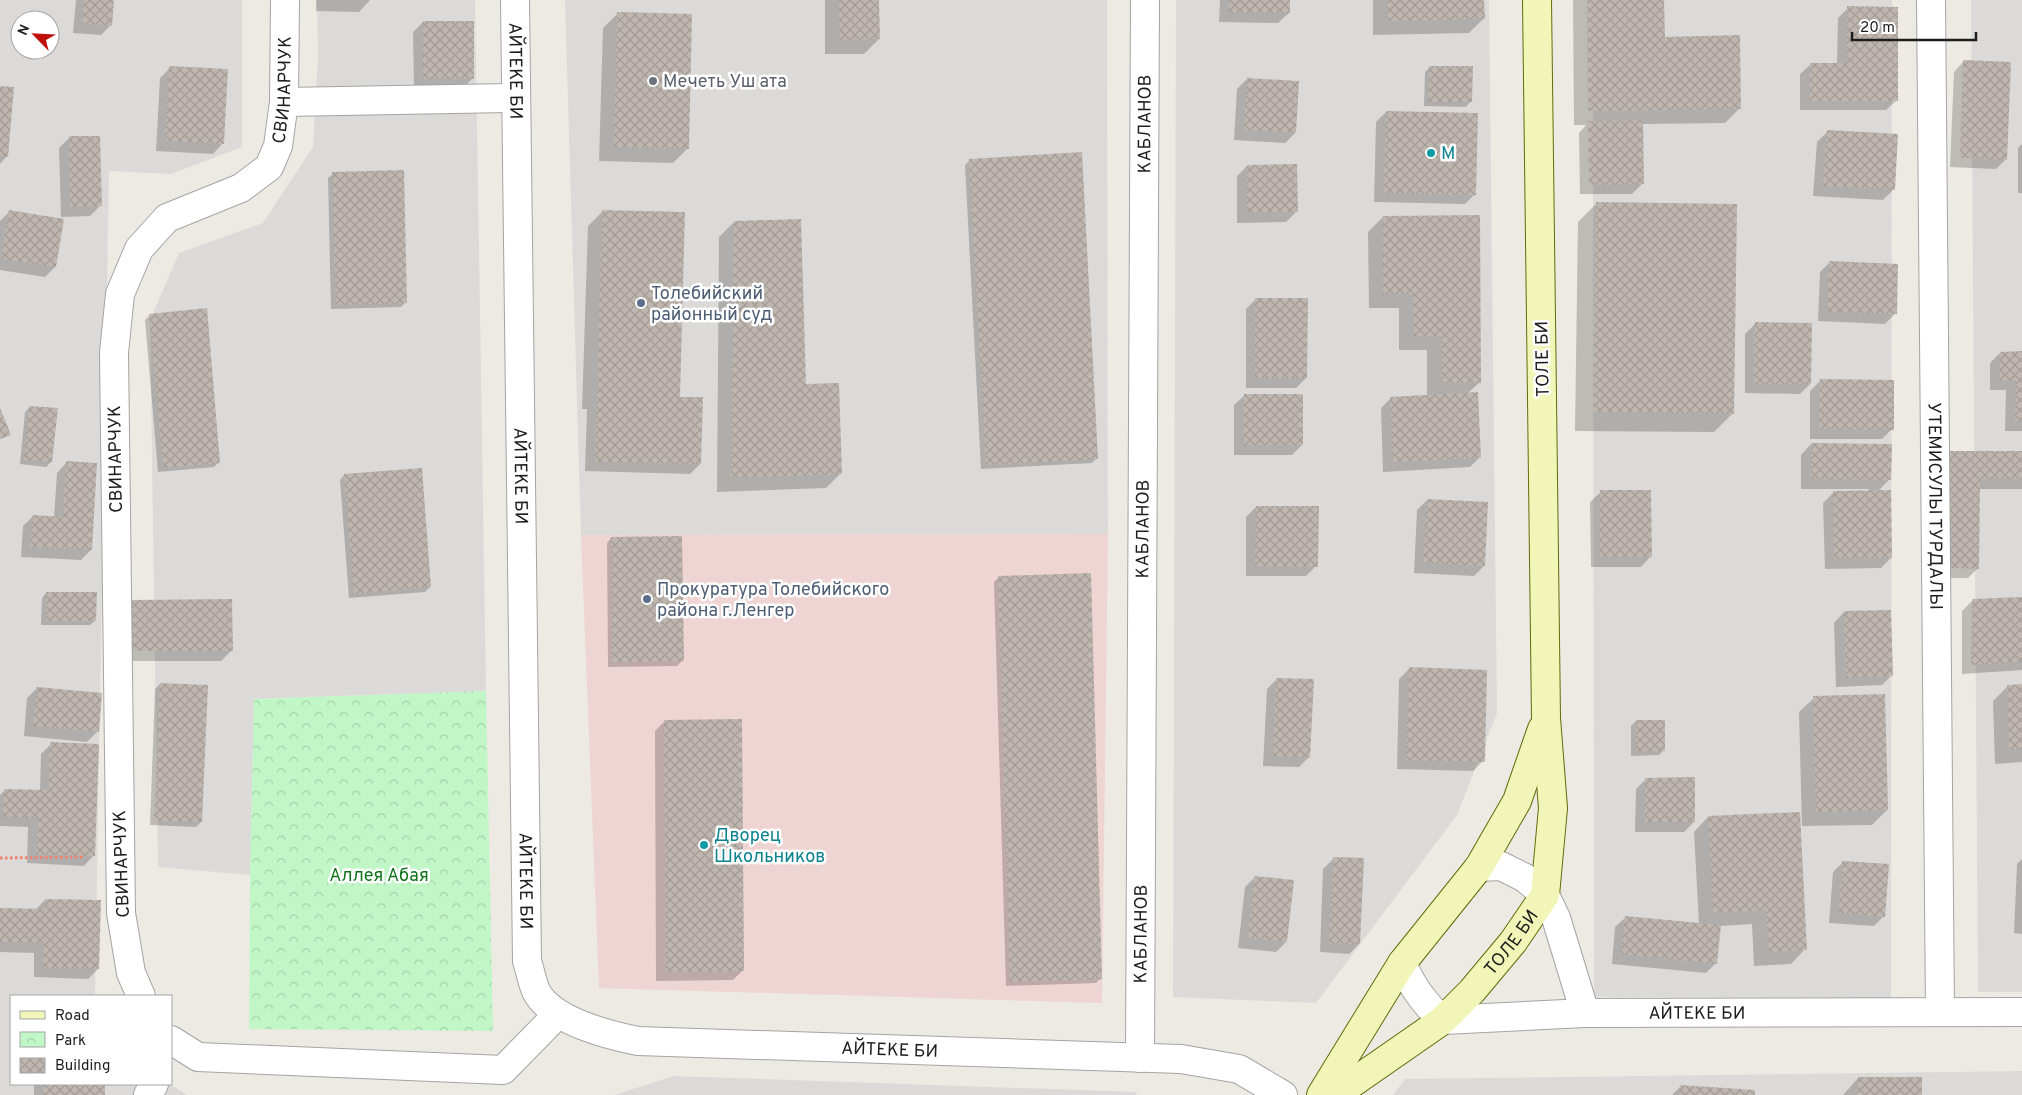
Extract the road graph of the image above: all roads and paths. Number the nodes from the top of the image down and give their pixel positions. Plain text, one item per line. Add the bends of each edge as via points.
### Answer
1 (285, 0) edge
2 (515, 0) edge
3 (1145, 0) edge
4 (1537, 0) edge
5 (1931, 0) edge
6 (516, 98) junction
7 (284, 102) junction
8 (1546, 718) junction
9 (120, 856) junction
10 (0, 858) edge
11 (1479, 867) junction
12 (1545, 895) junction
13 (1402, 964) junction
14 (141, 995) edge
15 (1940, 1012) junction
16 (2022, 1012) edge
17 (1585, 1013) junction
18 (558, 1014) junction
19 (1443, 1020) junction
20 (173, 1045) edge
21 (1140, 1058) junction
22 (1283, 1095) edge
23 (1321, 1095) edge
24 (1335, 1095) edge

1 - 7 street, СВИНАРЧУК
2 - 6 street, АЙТЕКЕ БИ
3 - 21 street, КАБЛАНОВ
4 - 8 main road, ТОЛЕ БИ
5 - 15 street, УТЕМИСУЛЫ ТУРДАЛЫ
6 - 7 street
6 - 18 street, АЙТЕКЕ БИ via 527,961 536,992
7 - 9 street, СВИНАРЧУК via 278,146 269,167 241,188 167,218 139,249 120,294 114,353
8 - 11 main road, ТОЛЕ БИ via 1518,801
8 - 12 main road, ТОЛЕ БИ via 1553,808
9 - 10 path
9 - 14 street, СВИНАРЧУК via 121,913 131,973
11 - 12 street via 1501,866 1525,878
11 - 13 main road, ТОЛЕ БИ
12 - 17 street via 1556,918
12 - 19 main road, ТОЛЕ БИ via 1513,942
13 - 19 street via 1426,1005
13 - 23 main road, ТОЛЕ БИ
15 - 16 street, АЙТЕКЕ БИ
15 - 17 street, АЙТЕКЕ БИ
17 - 19 street, АЙТЕКЕ БИ
18 - 20 street via 503,1070 198,1057
18 - 21 street, АЙТЕКЕ БИ via 602,1034 638,1041
19 - 24 main road, ТОЛЕ БИ
21 - 22 street, АЙТЕКЕ БИ via 1181,1059 1239,1069

